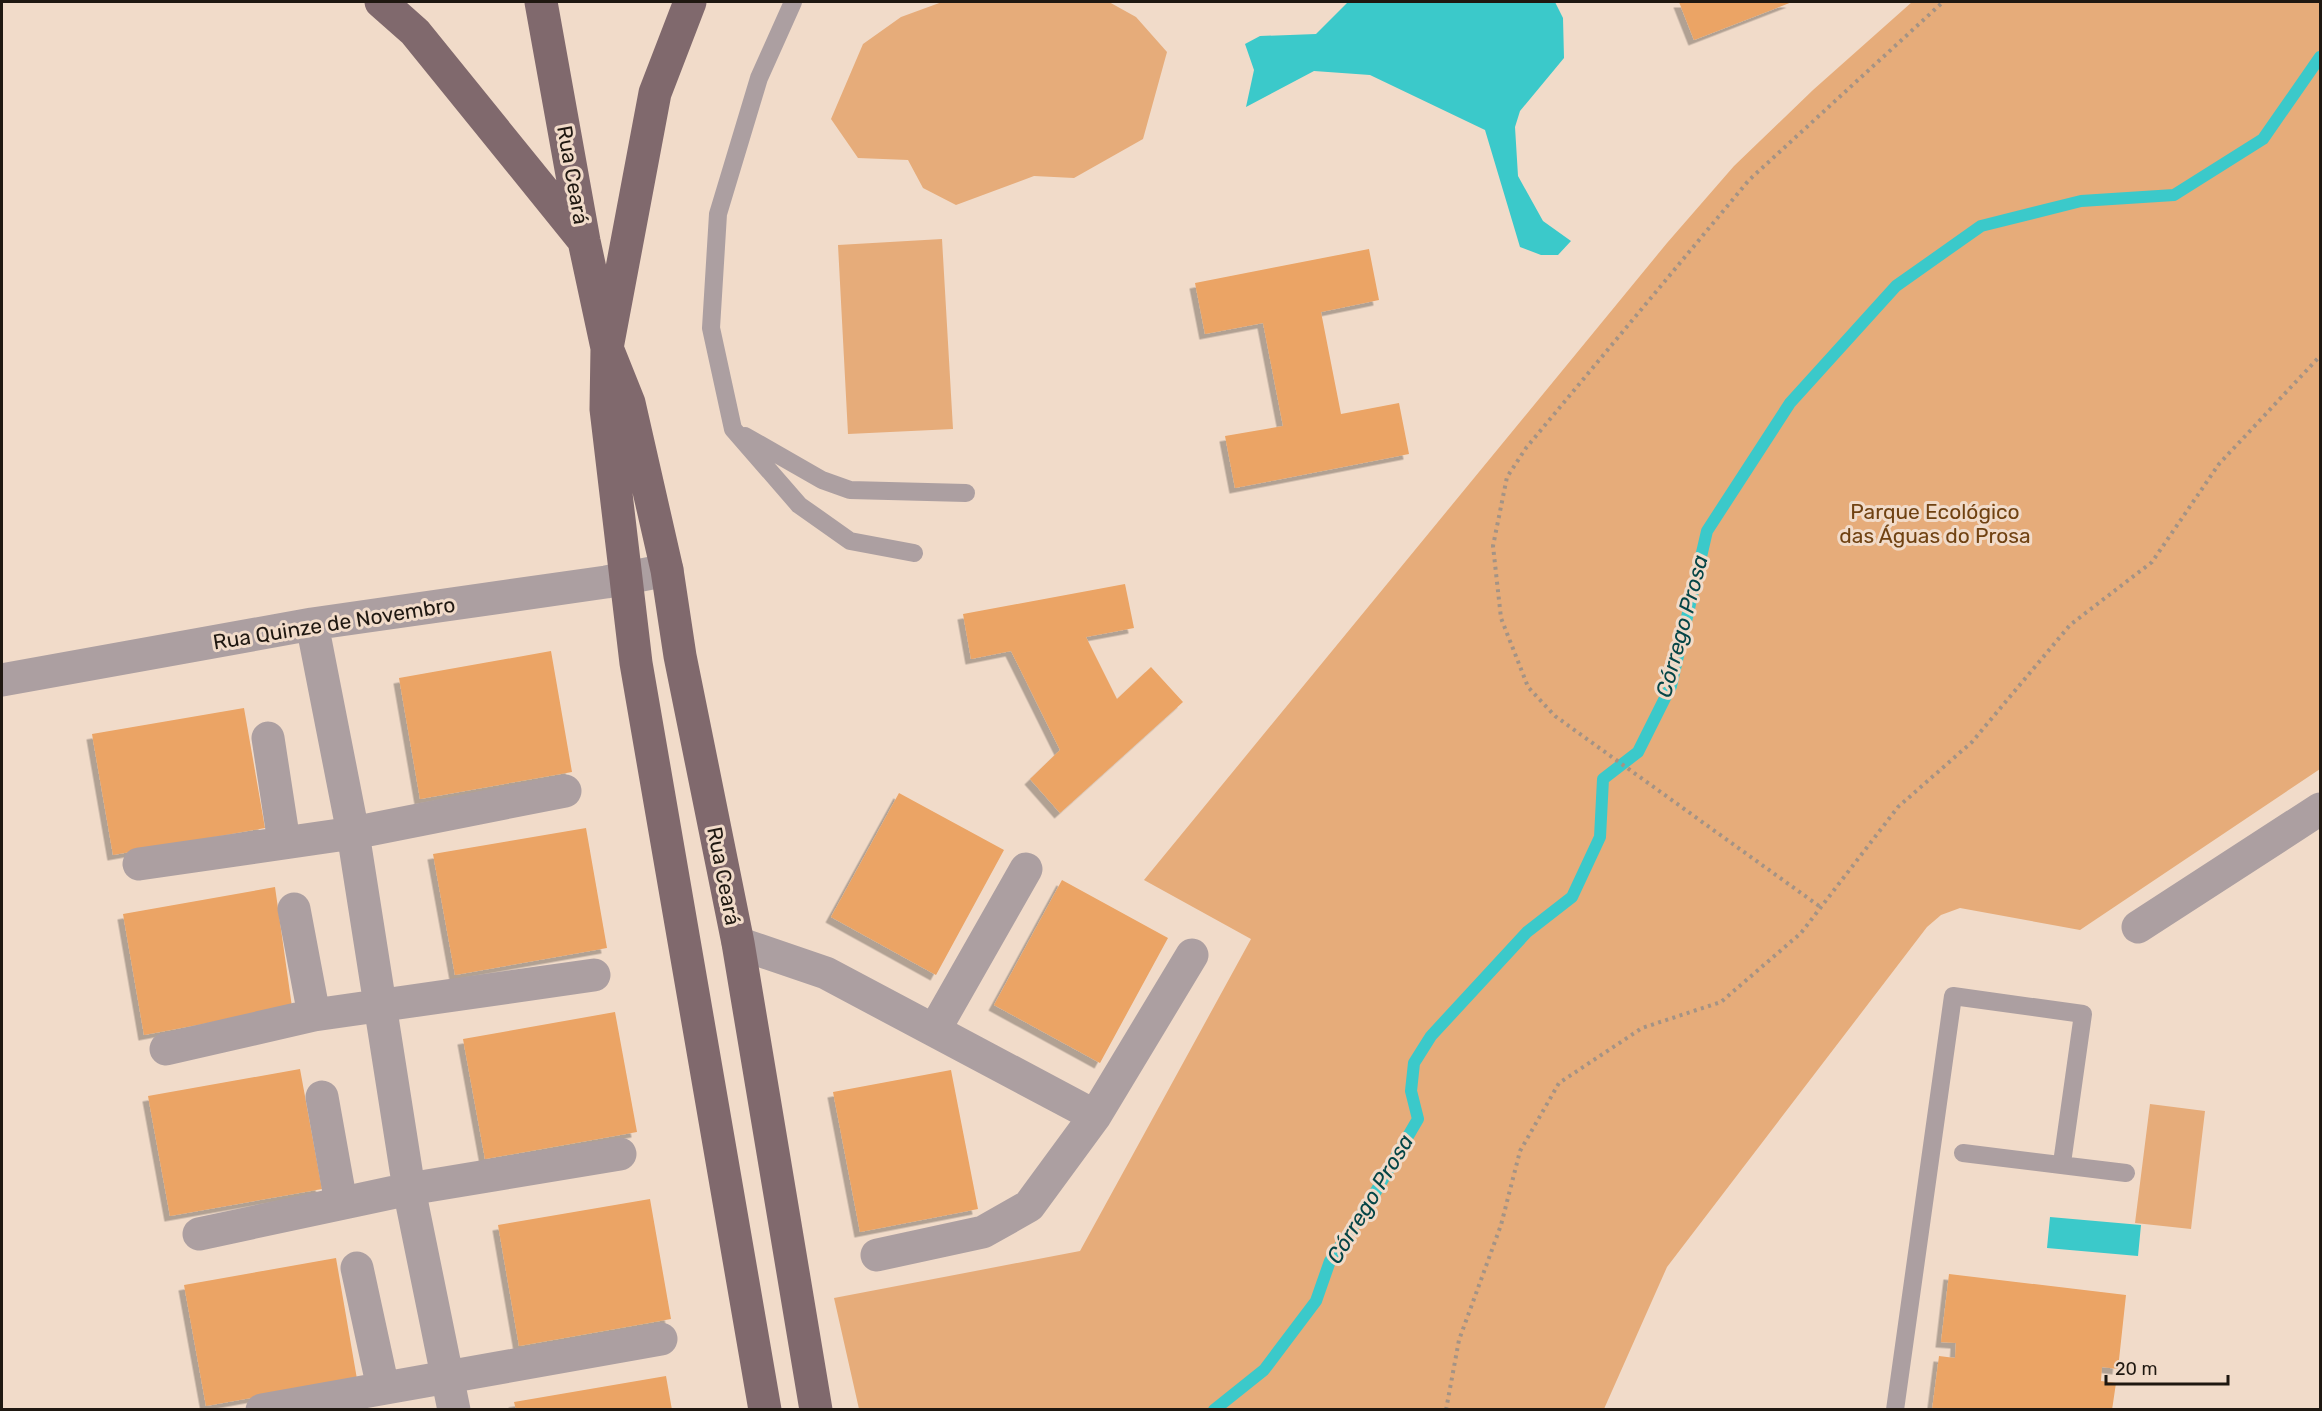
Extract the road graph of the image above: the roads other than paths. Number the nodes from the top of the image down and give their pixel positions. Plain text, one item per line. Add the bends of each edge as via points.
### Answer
1 (381, 2) edge
2 (541, 2) edge
3 (690, 2) edge
4 (793, 2) edge
5 (584, 241) junction
6 (607, 348) junction
7 (733, 429) junction
8 (966, 493) dead end
9 (914, 554) dead end
10 (667, 570) junction
11 (627, 578) junction
12 (312, 624) junction
13 (2, 680) edge
14 (268, 738) dead end
15 (565, 791) dead end
16 (2320, 809) edge
17 (353, 833) junction
18 (284, 842) junction
19 (139, 864) dead end
20 (1026, 869) dead end
21 (294, 909) dead end
22 (2138, 927) dead end
23 (738, 943) junction
24 (1192, 955) dead end
25 (594, 975) dead end
26 (382, 1004) junction
27 (314, 1015) junction
28 (935, 1029) junction
29 (166, 1049) dead end
30 (322, 1097) dead end
31 (1095, 1116) junction
32 (1963, 1153) dead end
33 (620, 1154) dead end
34 (2062, 1163) junction
35 (2126, 1173) dead end
36 (409, 1189) junction
37 (341, 1203) junction
38 (199, 1233) dead end
39 (877, 1255) dead end
40 (357, 1268) dead end
41 (661, 1339) dead end
42 (449, 1375) junction
43 (383, 1388) junction
44 (262, 1410) edge
45 (454, 1410) edge
46 (765, 1410) edge
47 (816, 1410) edge
48 (1895, 1410) edge

1 - 5 main road via 414,32
2 - 5 main road, Rua Ceará
3 - 6 main road via 655,93
4 - 7 lane via 759,78 718,214 711,328
5 - 6 main road, Rua Ceará
6 - 10 main road, Rua Ceará via 628,403
6 - 11 main road, Rua Ceará via 606,410
7 - 8 lane via 822,480 850,490
7 - 9 lane via 799,505 850,542
10 - 11 street, Rua Quinze de Novembro
10 - 23 main road, Rua Ceará via 680,656
11 - 12 street, Rua Quinze de Novembro
11 - 46 main road, Rua Ceará via 636,663
12 - 13 street, Rua Quinze de Novembro
12 - 17 street
14 - 18 street
15 - 17 street
16 - 22 street
17 - 18 street
17 - 26 street
18 - 19 street
20 - 28 street
21 - 27 street
23 - 28 street via 826,973
23 - 47 main road, Rua Ceará
24 - 31 street
25 - 26 street
26 - 27 street
26 - 36 street
27 - 29 street
28 - 31 street
30 - 37 street
31 - 39 street via 1029,1206 983,1232
32 - 34 lane
33 - 36 street
34 - 35 lane
34 - 48 lane via 2083,1014 1953,996
36 - 37 street
36 - 42 street
37 - 38 street
40 - 43 street
41 - 42 street
42 - 43 street
42 - 45 street
43 - 44 street

